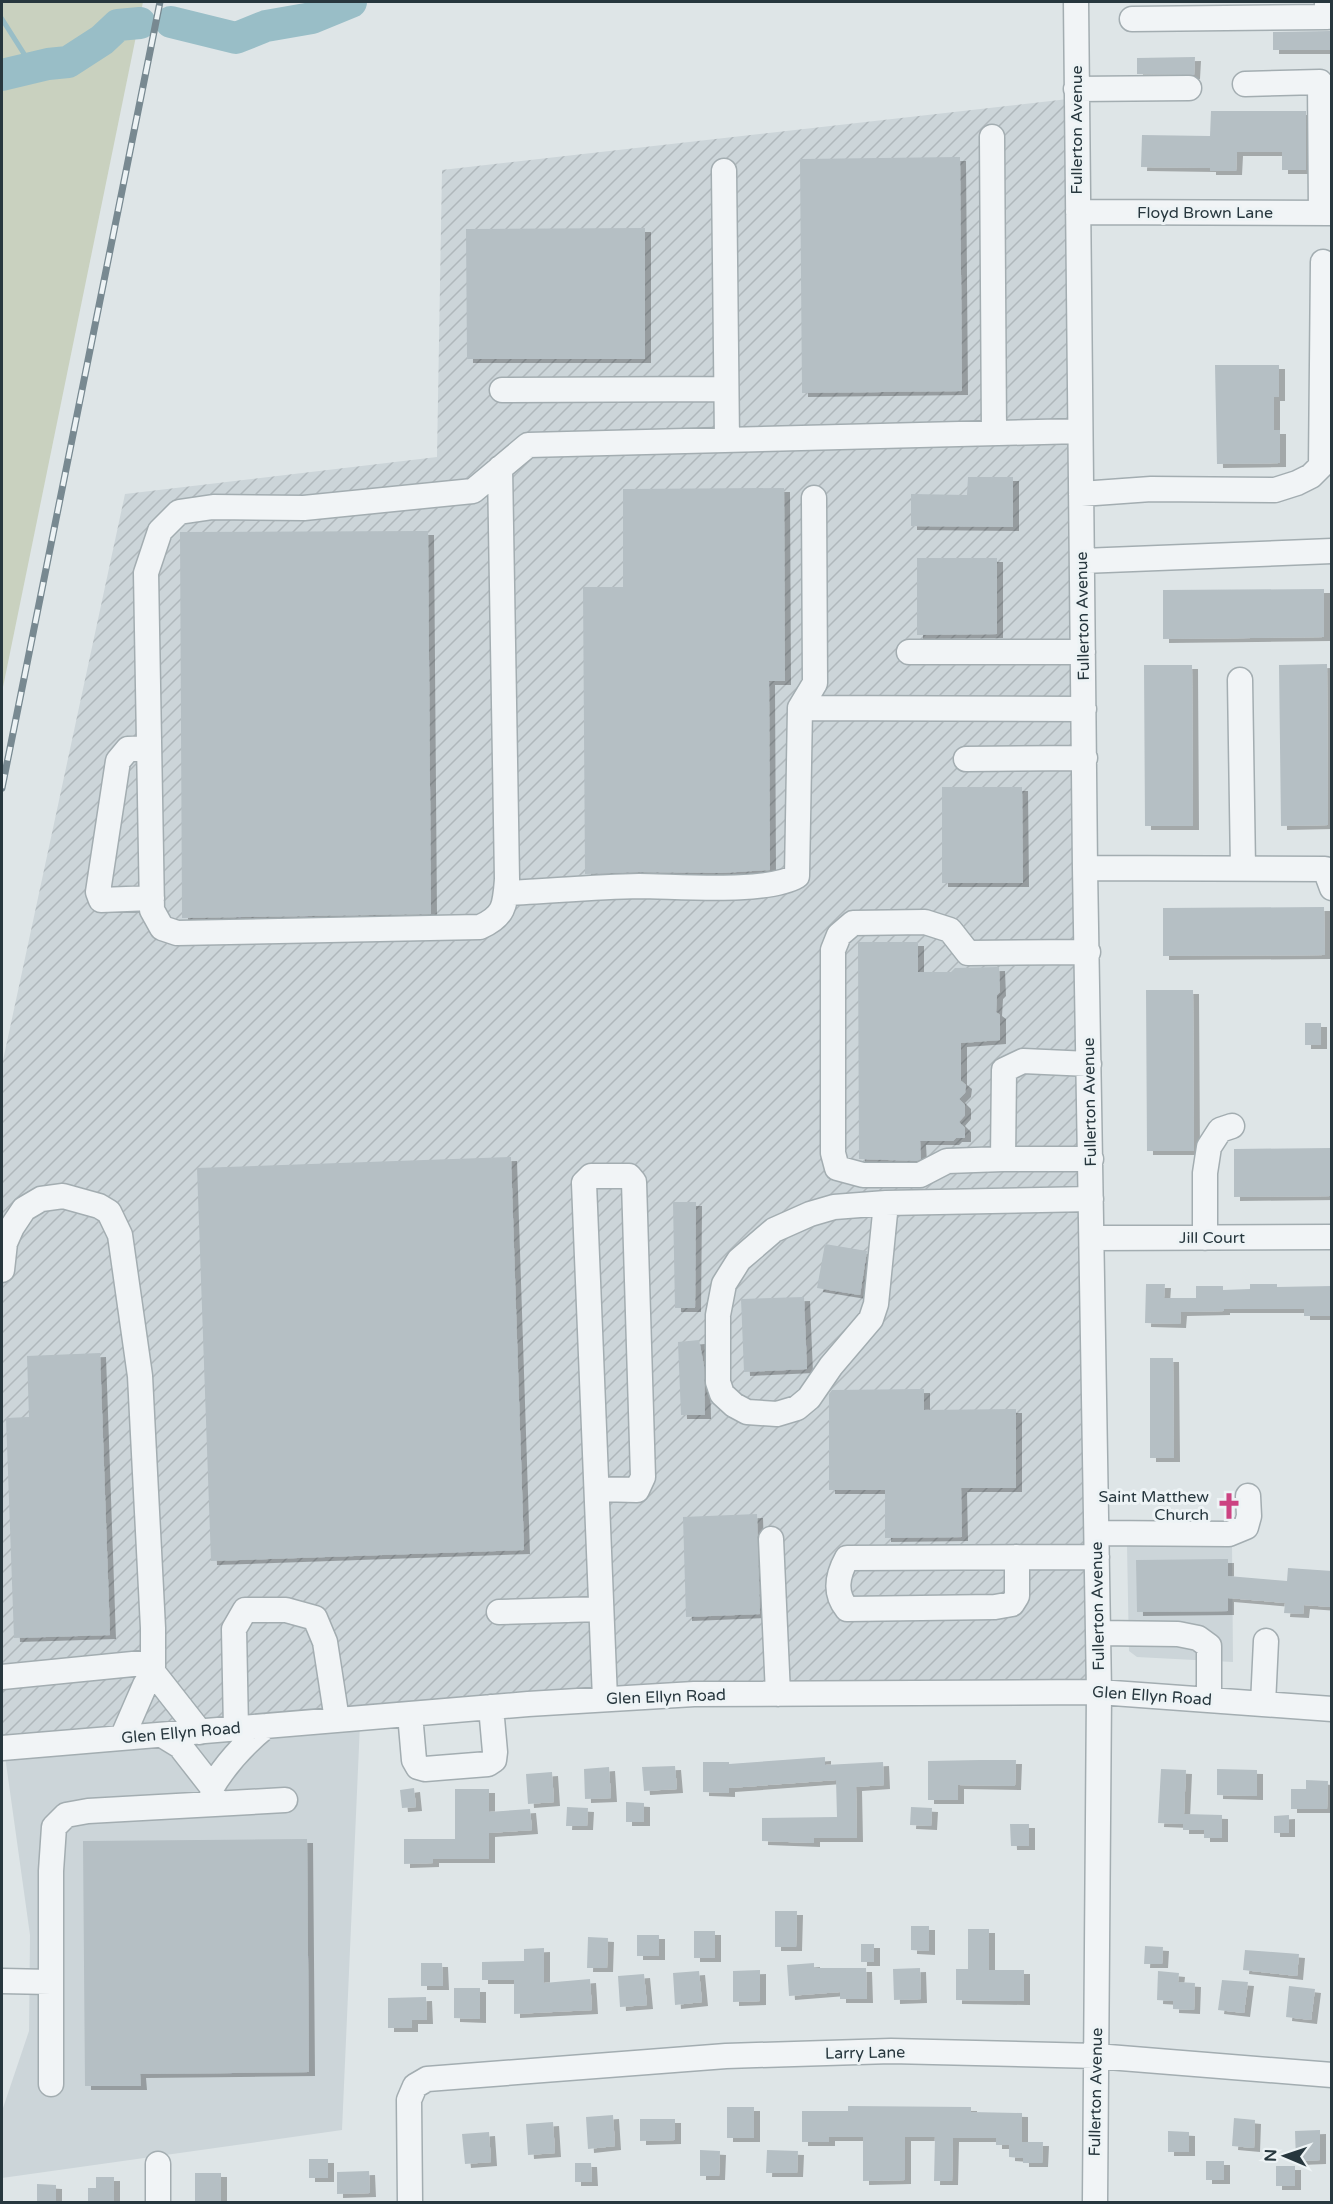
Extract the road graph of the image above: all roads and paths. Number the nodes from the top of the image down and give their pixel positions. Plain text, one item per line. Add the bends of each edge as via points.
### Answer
1 (1076, 2) edge
2 (1327, 2) edge
3 (1197, 9) edge
4 (1132, 19) dead end
5 (1245, 84) dead end
6 (1189, 88) dead end
7 (1076, 89) junction
8 (992, 137) dead end
9 (724, 171) dead end
10 (1078, 212) junction
11 (1326, 213) edge
12 (1323, 262) dead end
13 (726, 389) junction
14 (502, 390) dead end
15 (1080, 431) junction
16 (994, 433) junction
17 (727, 440) junction
18 (500, 468) junction
19 (1081, 494) junction
20 (814, 498) dead end
21 (1332, 551) edge
22 (1082, 561) junction
23 (909, 652) dead end
24 (1083, 652) junction
25 (1240, 680) dead end
26 (800, 708) junction
27 (1084, 708) junction
28 (149, 748) junction
29 (1085, 758) junction
30 (966, 759) dead end
31 (1085, 868) junction
32 (1243, 868) junction
33 (1332, 888) edge
34 (506, 893) junction
35 (152, 898) junction
36 (1088, 952) junction
37 (1089, 1064) junction
38 (1232, 1126) dead end
39 (1003, 1159) junction
40 (1091, 1160) junction
41 (1091, 1199) junction
42 (886, 1203) junction
43 (1332, 1237) edge
44 (1093, 1238) junction
45 (1205, 1238) junction
46 (2, 1270) edge
47 (597, 1489) junction
48 (1248, 1496) dead end
49 (771, 1539) dead end
50 (1097, 1545) junction
51 (1017, 1557) junction
52 (602, 1609) junction
53 (499, 1612) dead end
54 (1098, 1633) junction
55 (1266, 1641) dead end
56 (153, 1667) junction
57 (2, 1677) edge
58 (1099, 1692) junction
59 (778, 1694) junction
60 (605, 1700) junction
61 (1209, 1700) junction
62 (1263, 1704) junction
63 (490, 1707) junction
64 (1332, 1709) edge
65 (410, 1714) junction
66 (337, 1720) junction
67 (266, 1726) junction
68 (236, 1729) junction
69 (200, 1732) junction
70 (162, 1735) junction
71 (122, 1738) junction
72 (2, 1748) edge
73 (213, 1795) junction
74 (285, 1800) dead end
75 (2, 1981) edge
76 (51, 1982) junction
77 (1096, 2056) junction
78 (1332, 2075) edge
79 (51, 2084) dead end
80 (158, 2164) dead end
81 (158, 2202) edge
82 (410, 2202) edge
83 (1095, 2202) edge

1 - 7 street, Fullerton Avenue
2 - 3 street via 1327,17
3 - 4 street
5 - 11 street via 1320,82
6 - 7 street
7 - 10 street, Fullerton Avenue
8 - 16 street
9 - 13 street
10 - 11 street, Floyd Brown Lane
10 - 15 street, Fullerton Avenue
12 - 19 street via 1321,466 1311,476 1275,490 1151,489
13 - 14 street
13 - 17 street
15 - 16 street
15 - 19 street, Fullerton Avenue
16 - 17 street
17 - 18 street via 528,445
18 - 28 street via 473,491 304,508 213,507 179,512 160,531 146,573
18 - 34 street
19 - 22 street, Fullerton Avenue
20 - 26 street via 815,683
21 - 22 street
22 - 24 street, Fullerton Avenue
23 - 24 street
24 - 27 street, Fullerton Avenue
25 - 32 street
26 - 27 street
26 - 34 street via 797,876 765,886 638,886
27 - 29 street, Fullerton Avenue
28 - 35 street
28 - 35 street via 129,749 118,761 98,892 101,900
29 - 30 street
29 - 31 street, Fullerton Avenue
31 - 32 street
31 - 36 street, Fullerton Avenue
32 - 33 street via 1325,869
34 - 35 street via 503,910 494,921 480,927 188,933 162,928 152,910
36 - 37 street, Fullerton Avenue
36 - 39 street via 968,952 950,930 925,922 853,922 838,935 833,950 833,1153 837,1168 863,1175 920,1175 947,1161
37 - 39 street via 1023,1061 1004,1070
37 - 40 street, Fullerton Avenue
38 - 45 street via 1220,1130 1209,1147
39 - 40 street
40 - 41 street, Fullerton Avenue
41 - 42 street
41 - 44 street, Fullerton Avenue
42 - 42 street via 834,1207 810,1214 774,1230 739,1260 724,1284 718,1315 718,1382 722,1394 734,1405 747,1412 777,1414 797,1408 871,1319 876,1304
43 - 45 street, Jill Court
44 - 45 street, Jill Court
44 - 50 street, Fullerton Avenue
46 - 56 street via 12,1227 24,1209 41,1199 63,1196 99,1206 108,1212 117,1229 140,1377
47 - 47 street via 584,1183 591,1176 628,1176 634,1182 643,1477 637,1491
47 - 52 street
48 - 50 street via 1246,1527 1229,1534
49 - 59 street
50 - 51 street
50 - 54 street, Fullerton Avenue
51 - 51 street via 847,1558 839,1572 839,1599 847,1609 1012,1604 1017,1596
52 - 53 street
52 - 60 street
54 - 58 street, Fullerton Avenue
54 - 61 street via 1198,1638 1209,1646
55 - 62 street
56 - 57 street
56 - 69 street
56 - 71 street
58 - 59 street, Glen Ellyn Road
58 - 61 street, Glen Ellyn Road
58 - 77 street, Fullerton Avenue
59 - 60 street, Glen Ellyn Road
60 - 63 street, Glen Ellyn Road
61 - 62 street, Glen Ellyn Road
62 - 64 street, Glen Ellyn Road
63 - 65 street, Glen Ellyn Road
63 - 65 street via 494,1760 478,1765 418,1767
65 - 66 street, Glen Ellyn Road
66 - 67 street, Glen Ellyn Road
66 - 68 street via 325,1642 315,1618 286,1610 245,1610 234,1629
67 - 68 street, Glen Ellyn Road
67 - 73 street via 225,1766
68 - 69 street, Glen Ellyn Road
69 - 70 street, Glen Ellyn Road
70 - 71 street, Glen Ellyn Road
70 - 73 street via 180,1746
71 - 72 street, Glen Ellyn Road
73 - 74 street
73 - 76 street via 66,1815 54,1827
75 - 76 street
76 - 79 street
77 - 78 street, Larry Lane
77 - 82 street, Larry Lane via 891,2051 726,2056 427,2079 415,2086 409,2100
77 - 83 street, Fullerton Avenue
80 - 81 street

